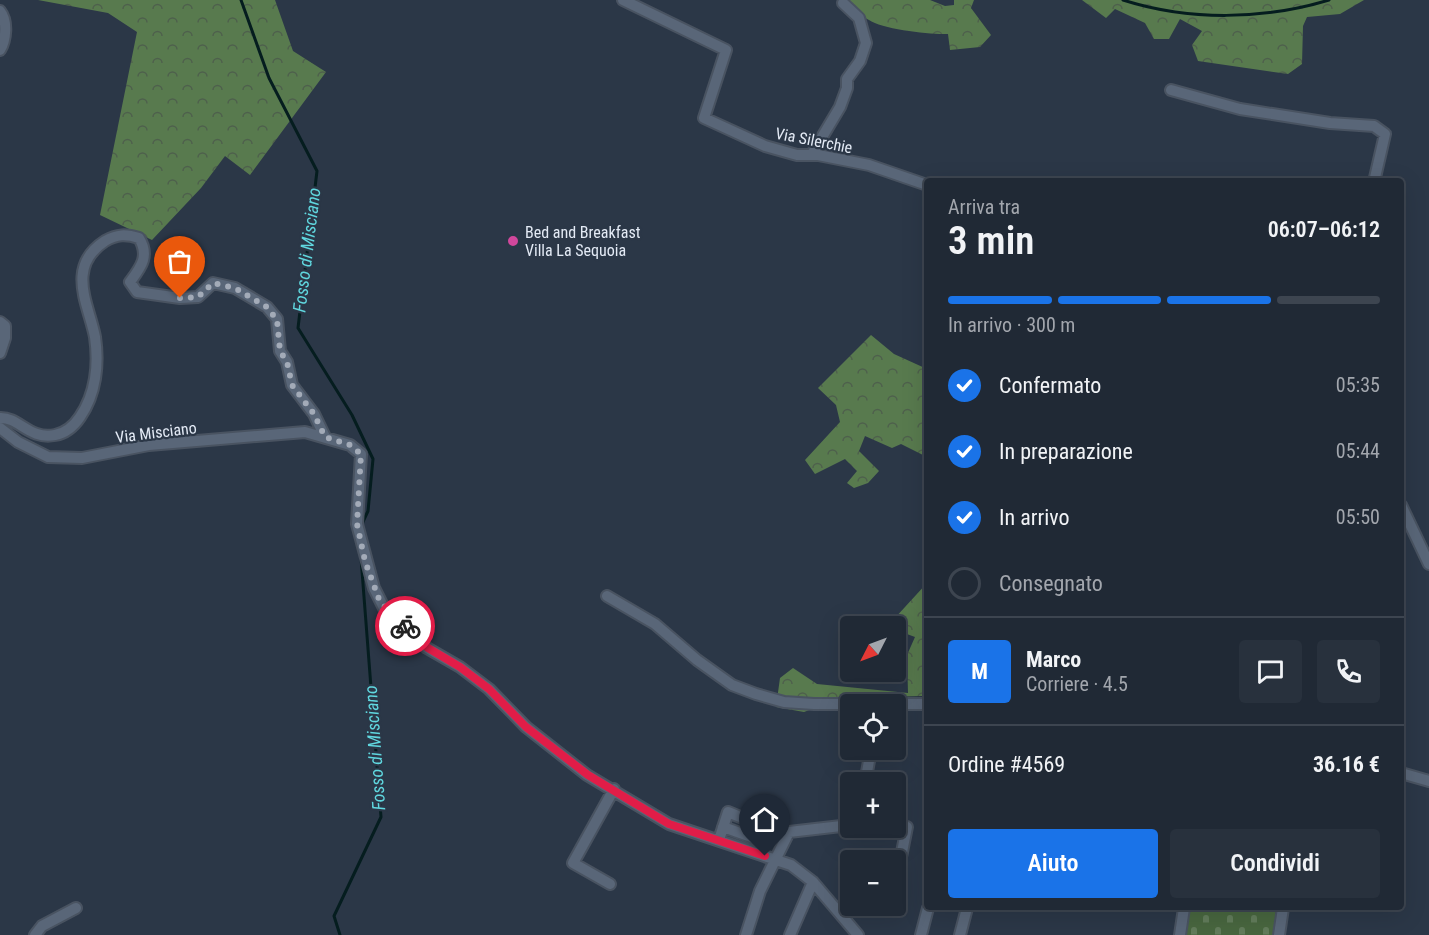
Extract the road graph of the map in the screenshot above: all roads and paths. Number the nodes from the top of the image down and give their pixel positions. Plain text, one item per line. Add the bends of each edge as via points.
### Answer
1 (624, 0) edge
2 (843, 3) dead end
3 (0, 11) edge
4 (0, 50) edge
5 (1171, 90) dead end
6 (812, 154) junction
7 (1375, 178) edge
8 (924, 184) edge
9 (0, 322) edge
10 (0, 353) edge
11 (0, 418) edge
12 (0, 428) edge
13 (325, 437) junction
14 (1404, 511) edge
15 (1429, 564) edge
16 (607, 596) dead end
17 (840, 704) edge
18 (906, 704) edge
19 (924, 704) edge
20 (1404, 774) edge
21 (1429, 781) edge
22 (614, 789) junction
23 (840, 826) edge
24 (723, 827) dead end
25 (719, 840) junction
26 (774, 858) junction
27 (813, 882) junction
28 (610, 884) dead end
29 (76, 908) dead end
30 (927, 910) edge
31 (966, 910) edge
32 (1184, 910) edge
33 (1283, 910) edge
34 (34, 935) edge
35 (746, 935) edge
36 (790, 935) edge
37 (858, 935) edge
38 (921, 935) edge
39 (960, 935) edge
40 (1180, 935) edge
41 (1279, 935) edge

1 - 6 street, Via Silerchie via 726,50 704,118 765,146 797,155
2 - 6 street via 859,18 867,43 860,61 846,79 840,107
3 - 4 street via 5,41
5 - 7 street via 1240,109 1374,126 1385,134
6 - 8 street, Via Silerchie via 869,165
9 - 10 street via 5,326 5,338
11 - 13 street via 18,424 30,434 55,435 72,427 84,411 94,386 96,358 95,337 84,302 83,271 98,246 128,234 139,238 145,247 144,262 130,282 137,292 198,297 213,283 235,288 267,307 277,320 280,351 292,385 314,414
12 - 13 street, Via Misciano via 48,458 81,458 149,445 305,432
13 - 22 street, Via Misciano via 350,445 361,454 357,524 374,588 384,608 428,648 489,689 556,751
14 - 15 street
16 - 17 street via 655,624 732,685 784,702
18 - 19 street
20 - 21 street
22 - 25 street, Via Misciano via 669,824
22 - 28 street via 573,863
23 - 26 street via 789,832
24 - 25 street
25 - 26 street, Via Misciano
26 - 27 street, Via Misciano
26 - 35 street
27 - 36 street
27 - 37 street, Via Misciano
29 - 34 street via 42,926
30 - 38 street
31 - 39 street
32 - 40 street
33 - 41 street

